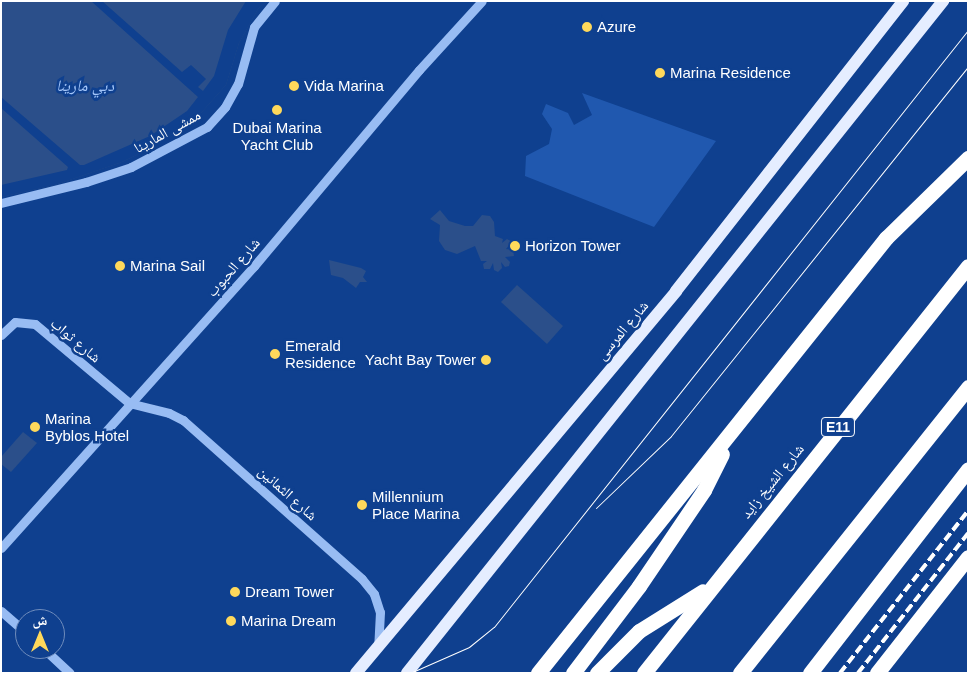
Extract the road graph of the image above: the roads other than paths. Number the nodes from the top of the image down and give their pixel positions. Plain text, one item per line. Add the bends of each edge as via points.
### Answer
1 (275, 1) edge
2 (482, 1) edge
3 (893, 1) edge
4 (903, 1) edge
5 (943, 1) edge
6 (890, 19) junction
7 (968, 158) edge
8 (1, 203) edge
9 (968, 266) edge
10 (1, 335) edge
11 (968, 387) edge
12 (129, 403) junction
13 (726, 440) junction
14 (968, 469) edge
15 (1, 548) edge
16 (968, 557) edge
17 (709, 588) junction
18 (1, 611) edge
19 (15, 623) edge
20 (378, 646) junction
21 (55, 659) edge
22 (70, 673) edge
23 (356, 673) edge
24 (407, 673) edge
25 (538, 673) edge
26 (573, 673) edge
27 (598, 673) edge
28 (644, 673) edge
29 (740, 673) edge
30 (810, 673) edge
31 (877, 673) edge

1 - 8 street, ممشى المارينا via 254,27 238,84 225,107 207,127 131,167
2 - 12 street, شارع الحبوب via 419,70 254,266
3 - 6 street
4 - 6 main road, شارع المرسى
5 - 24 main road
6 - 20 main road, شارع المرسى via 676,291
7 - 13 highway via 886,238
9 - 17 highway, شارع الشيخ زايد / E11
10 - 12 street, شارع ثواب via 15,322 35,324
11 - 29 highway
12 - 15 street, شارع الحبوب
12 - 20 street, شارع الثمانين via 183,420 362,579 374,594 380,612
13 - 25 highway
13 - 26 highway via 704,490 621,612
14 - 30 highway
16 - 31 highway
17 - 27 highway via 639,631
17 - 28 highway, شارع الشيخ زايد / E11
18 - 19 street
20 - 23 main road, شارع المرسى
21 - 22 street

